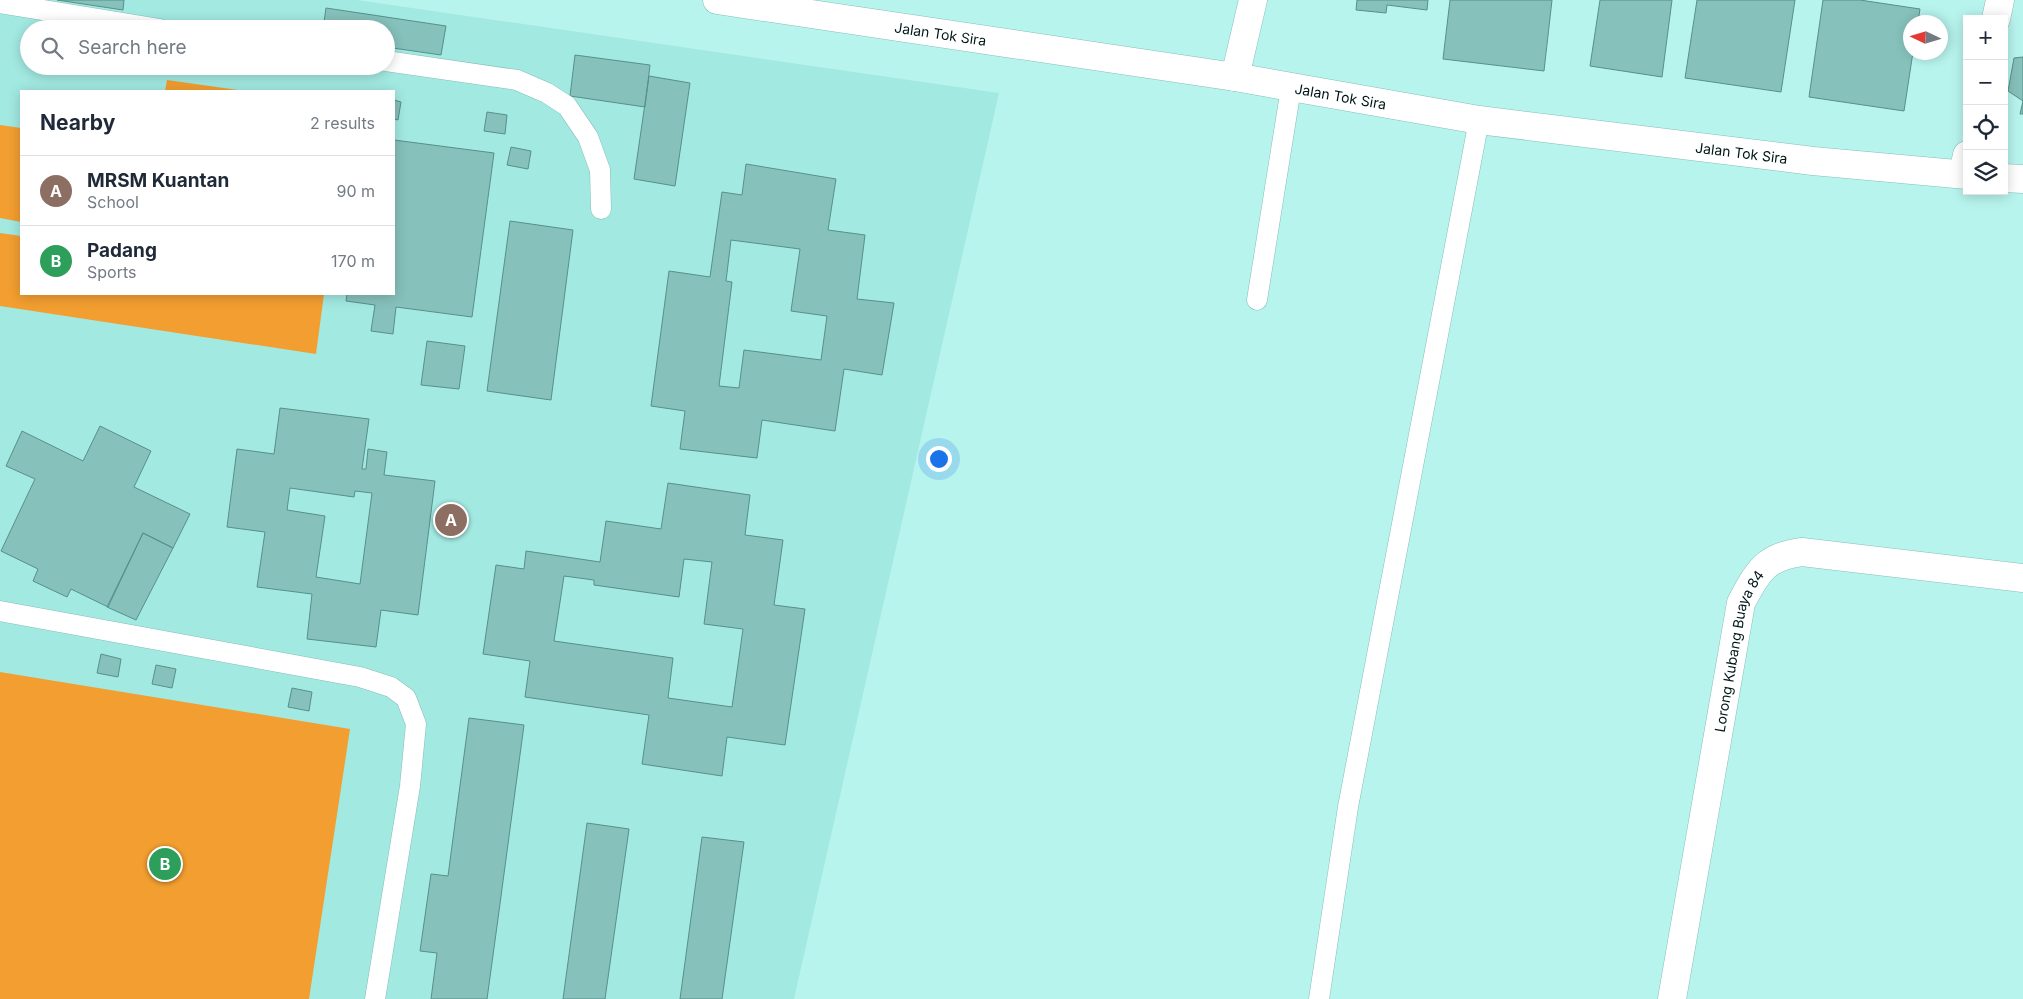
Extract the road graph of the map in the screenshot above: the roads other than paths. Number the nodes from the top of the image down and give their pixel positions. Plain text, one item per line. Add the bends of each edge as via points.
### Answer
1 (717, 0) edge
2 (1253, 0) edge
3 (2000, 0) edge
4 (0, 3) edge
5 (814, 7) edge
6 (1997, 15) edge
7 (105, 20) edge
8 (395, 62) edge
9 (1235, 77) junction
10 (1291, 88) junction
11 (1479, 120) junction
12 (1963, 168) edge
13 (2008, 178) edge
14 (2023, 179) edge
15 (601, 209) dead end
16 (1257, 300) dead end
17 (2023, 578) edge
18 (0, 611) edge
19 (375, 999) edge
20 (1319, 999) edge
21 (1672, 999) edge

1 - 5 street, Jalan Tok Sira
2 - 9 street
3 - 6 street
4 - 7 lane
5 - 9 street, Jalan Tok Sira
8 - 15 lane via 517,80 567,106 588,137 600,170
9 - 10 street, Jalan Tok Sira
10 - 11 street, Jalan Tok Sira
10 - 16 lane
11 - 12 street, Jalan Tok Sira via 1813,161
11 - 20 lane via 1348,807
13 - 14 street
17 - 21 street, Lorong Kubang Buaya 84 via 1802,552 1783,554 1766,563 1741,603
18 - 19 lane via 360,677 391,687 406,698 416,724 411,777

